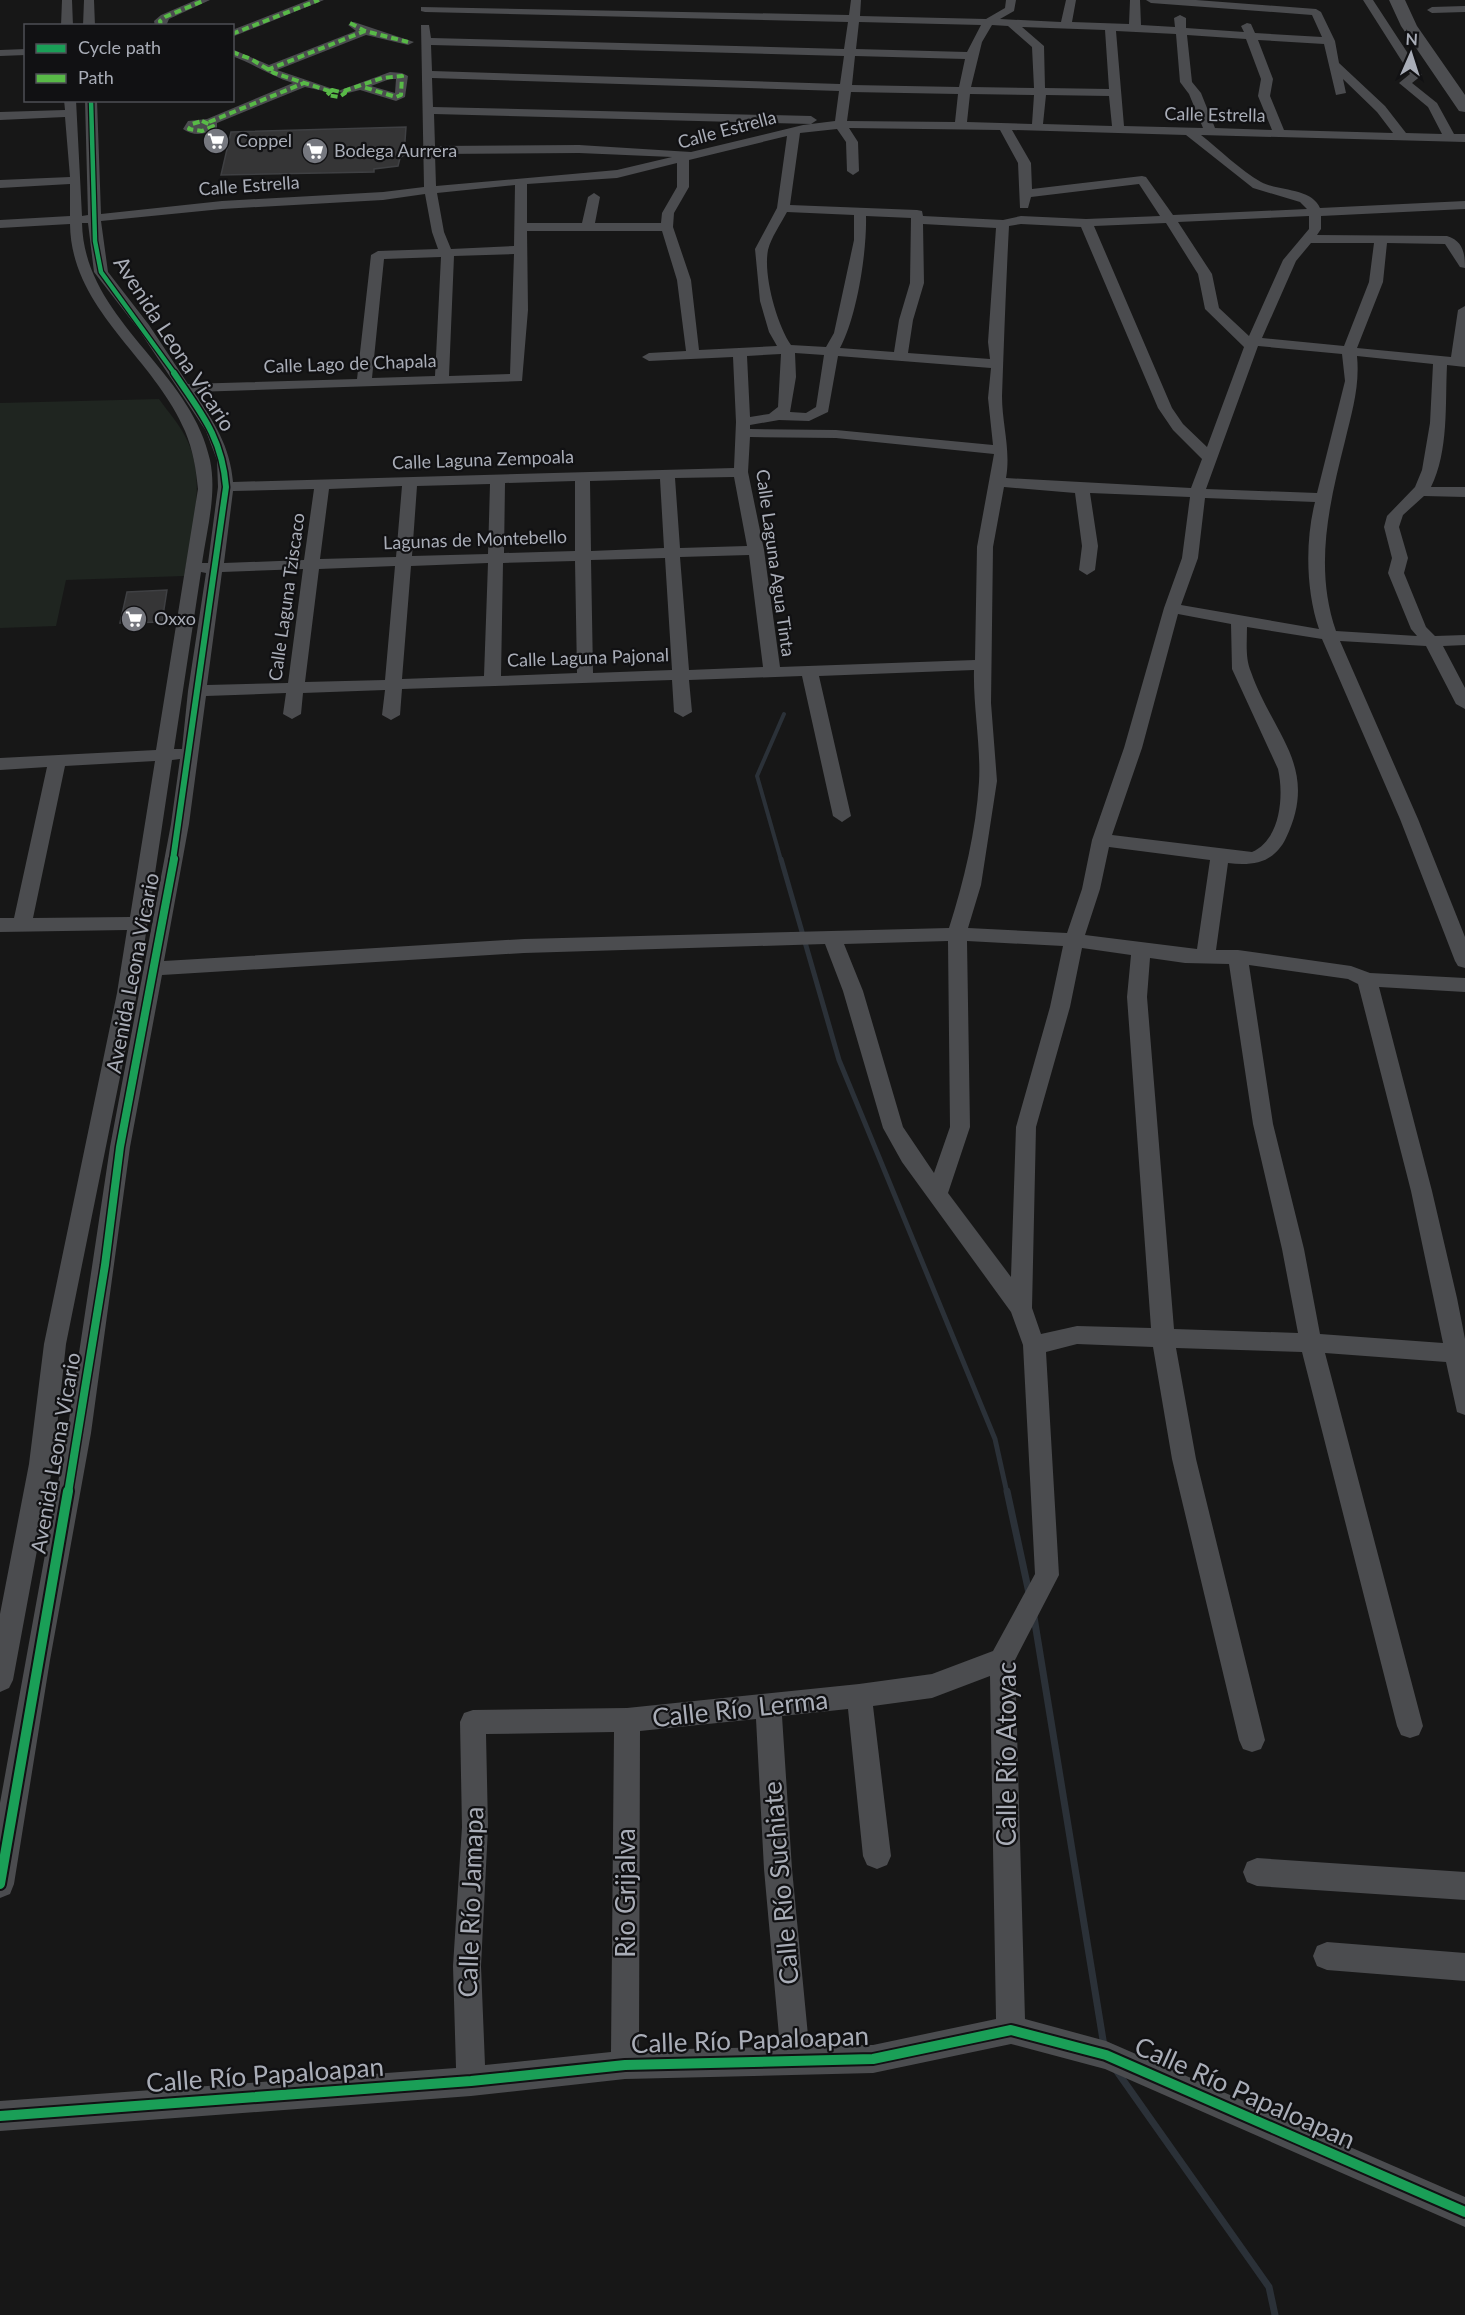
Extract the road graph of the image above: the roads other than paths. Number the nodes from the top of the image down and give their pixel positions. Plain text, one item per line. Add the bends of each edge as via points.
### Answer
1 (67, 0) edge
2 (88, 0) edge
3 (205, 0) edge
4 (319, 0) edge
5 (856, 0) edge
6 (1011, 0) edge
7 (1071, 0) edge
8 (1135, 0) edge
9 (1151, 0) edge
10 (1310, 0) edge
11 (1368, 0) edge
12 (1397, 0) edge
13 (1179, 3) junction
14 (1211, 3) edge
15 (425, 4) edge
16 (1244, 8) junction
17 (1465, 9) edge
18 (1432, 10) dead end
19 (1316, 12) junction
20 (854, 21) junction
21 (989, 22) junction
22 (351, 23) dead end
23 (1011, 23) junction
24 (67, 24) edge
25 (89, 24) edge
26 (161, 24) edge
27 (1066, 25) junction
28 (1110, 28) junction
29 (1135, 28) junction
30 (365, 31) junction
31 (1183, 32) junction
32 (234, 33) edge
33 (1253, 37) junction
34 (425, 41) junction
35 (1329, 41) junction
36 (408, 42) dead end
37 (24, 52) edge
38 (0, 53) edge
39 (849, 53) junction
40 (236, 56) edge
41 (970, 56) junction
42 (1332, 62) junction
43 (267, 70) junction
44 (426, 74) junction
45 (304, 83) junction
46 (363, 87) dead end
47 (844, 88) junction
48 (963, 90) junction
49 (1040, 91) junction
50 (1114, 93) junction
51 (1340, 93) dead end
52 (91, 102) edge
53 (1465, 106) edge
54 (70, 107) edge
55 (428, 110) junction
56 (0, 116) edge
57 (209, 122) dead end
58 (837, 125) junction
59 (961, 127) junction
60 (1004, 127) junction
61 (1037, 128) junction
62 (794, 131) junction
63 (1118, 131) junction
64 (1191, 133) junction
65 (1210, 133) junction
66 (1280, 134) junction
67 (1403, 137) junction
68 (1458, 138) edge
69 (429, 150) junction
70 (1465, 150) edge
71 (700, 155) junction
72 (682, 160) junction
73 (853, 171) dead end
74 (76, 180) junction
75 (521, 183) junction
76 (0, 184) edge
77 (430, 189) junction
78 (1026, 194) junction
79 (594, 197) dead end
80 (1465, 205) edge
81 (783, 208) junction
82 (860, 210) junction
83 (1315, 212) junction
84 (1170, 218) junction
85 (85, 219) junction
86 (917, 220) junction
87 (1021, 220) junction
88 (1086, 223) junction
89 (0, 224) edge
90 (1003, 224) junction
91 (522, 227) junction
92 (588, 227) junction
93 (667, 227) junction
94 (1381, 238) junction
95 (1307, 239) junction
96 (521, 250) junction
97 (444, 252) junction
98 (1465, 264) edge
99 (1465, 310) edge
100 (1252, 344) junction
101 (787, 349) junction
102 (1349, 350) junction
103 (831, 351) junction
104 (740, 353) junction
105 (693, 355) junction
106 (649, 357) dead end
107 (900, 357) junction
108 (1440, 360) junction
109 (1461, 362) edge
110 (998, 364) junction
111 (442, 380) junction
112 (364, 383) junction
113 (184, 388) junction
114 (777, 416) junction
115 (743, 428) junction
116 (1000, 450) junction
117 (1211, 459) junction
118 (741, 472) junction
119 (667, 474) junction
120 (582, 477) junction
121 (498, 479) junction
122 (410, 482) junction
123 (999, 482) junction
124 (322, 484) junction
125 (1082, 487) junction
126 (226, 488) junction
127 (1198, 491) junction
128 (1421, 491) junction
129 (1465, 492) edge
130 (1323, 498) junction
131 (756, 550) junction
132 (673, 553) junction
133 (583, 556) junction
134 (496, 558) junction
135 (403, 561) junction
136 (310, 564) junction
137 (205, 568) junction
138 (1087, 570) dead end
139 (1172, 608) junction
140 (1239, 621) junction
141 (1329, 635) junction
142 (1465, 640) edge
143 (1433, 642) junction
144 (982, 665) junction
145 (809, 670) junction
146 (772, 671) junction
147 (681, 675) junction
148 (585, 678) junction
149 (492, 681) junction
150 (393, 684) junction
151 (295, 688) junction
152 (196, 691) junction
153 (1465, 704) edge
154 (683, 712) dead end
155 (292, 714) dead end
156 (391, 715) dead end
157 (190, 754) junction
158 (166, 755) junction
159 (57, 761) junction
160 (0, 764) edge
161 (842, 816) dead end
162 (1101, 840) junction
163 (1220, 857) junction
164 (139, 923) junction
165 (22, 924) junction
166 (0, 925) edge
167 (957, 934) junction
168 (832, 937) junction
169 (1074, 940) junction
170 (1141, 950) junction
171 (1206, 956) junction
172 (1239, 957) junction
173 (1465, 961) edge
174 (151, 969) junction
175 (1367, 980) junction
176 (1465, 985) edge
177 (937, 1194) junction
178 (1021, 1308) junction
179 (1163, 1338) junction
180 (1311, 1342) junction
181 (1034, 1345) junction
182 (1461, 1353) edge
183 (1465, 1405) edge
184 (1002, 1659) junction
185 (0, 1680) edge
186 (859, 1696) junction
187 (768, 1707) junction
188 (627, 1720) junction
189 (473, 1722) joint
190 (1410, 1726) dead end
191 (1252, 1740) dead end
192 (877, 1856) dead end
193 (1257, 1872) dead end
194 (0, 1884) edge
195 (1465, 1886) edge
196 (1327, 1956) dead end
197 (1465, 1967) edge
198 (1011, 2030) junction
199 (796, 2060) junction
200 (625, 2066) junction
201 (471, 2081) junction
202 (0, 2116) edge
203 (1465, 2212) edge

1 - 24 street
2 - 25 street
3 - 26 street via 165,17
4 - 32 street
5 - 20 street
6 - 21 street via 1010,9
7 - 27 street
8 - 29 street
9 - 13 street
10 - 19 street
11 - 68 street via 1416,75 1405,83 1433,105
12 - 53 highway via 1409,26
13 - 14 street
13 - 31 street
14 - 16 street
15 - 20 street
15 - 34 street
16 - 19 street
16 - 33 street
17 - 18 street
19 - 35 street
20 - 21 street
20 - 39 street
21 - 23 street
21 - 41 street
22 - 30 street
23 - 27 street
23 - 49 street via 1038,46
27 - 28 street
28 - 29 street
28 - 50 street
29 - 31 street
30 - 36 street
30 - 43 street
31 - 33 street
31 - 65 street via 1186,82 1195,93
33 - 35 street
33 - 66 street via 1267,79 1264,96
34 - 39 street
34 - 44 street
35 - 42 street
37 - 38 street
39 - 41 street
39 - 47 street
40 - 43 street
41 - 48 street
42 - 51 street
42 - 67 street via 1381,109
43 - 45 street
44 - 47 street
44 - 55 street
45 - 46 street via 328,91
45 - 57 street
47 - 48 street
47 - 58 street
48 - 49 street
48 - 59 street
49 - 50 street
49 - 61 street
50 - 63 street
52 - 85 street, Avenida Leona Vicario
54 - 56 street
54 - 74 street, Avenida Leona Vicario
55 - 58 street via 810,119
55 - 69 street
58 - 59 street, Calle Estrella
58 - 62 street, Calle Estrella
58 - 73 street via 852,142
59 - 60 street, Calle Estrella
60 - 61 street, Calle Estrella
60 - 78 street via 1028,166
61 - 63 street, Calle Estrella
62 - 71 street, Calle Estrella
62 - 81 street
63 - 64 street, Calle Estrella
64 - 65 street, Calle Estrella
64 - 83 street via 1257,185 1304,199
65 - 66 street, Calle Estrella
66 - 67 street, Calle Estrella
67 - 68 street, Calle Estrella
68 - 70 street
69 - 71 street via 590,149
69 - 77 street
71 - 72 street, Calle Estrella
72 - 75 street, Calle Estrella via 617,174
72 - 93 street via 683,187 668,213
74 - 76 street
74 - 85 street, Avenida Leona Vicario
75 - 77 street, Calle Estrella
75 - 91 street
77 - 85 street, Calle Estrella
77 - 97 street
78 - 84 street via 1142,180
78 - 87 street
79 - 92 street
80 - 83 street
81 - 82 street
81 - 101 street via 761,256 763,283 776,333
82 - 86 street via 915,212
82 - 103 street via 860,240 841,333
83 - 84 street
83 - 95 street via 1315,229
84 - 88 street
84 - 100 street via 1205,274 1212,309
85 - 89 street, Calle Estrella
85 - 113 street, Avenida Leona Vicario via 108,284 144,328
85 - 137 street, Avenida Leona Vicario via 76,240 86,274 188,419 204,455
86 - 90 street
86 - 107 street via 917,283
87 - 88 street
87 - 90 street
88 - 117 street via 1165,408 1178,427
90 - 110 street via 995,342
91 - 92 street
91 - 96 street
92 - 93 street
93 - 105 street via 684,280
94 - 95 street
94 - 98 street via 1447,240 1454,243
94 - 102 street via 1376,282
95 - 100 street via 1290,260
96 - 97 street
96 - 111 street, Calle Lago de Chapala via 517,378
97 - 111 street via 448,258
97 - 112 street via 378,255
99 - 109 street
100 - 102 street
100 - 117 street
101 - 103 street
101 - 104 street
101 - 114 street via 790,359 785,409
102 - 108 street
102 - 130 street via 1352,381
103 - 107 street
103 - 114 street via 823,409 809,417
104 - 105 street
104 - 115 street, Calle Laguna Agua Tinta
105 - 106 street
107 - 110 street
108 - 109 street
108 - 128 street via 1434,444
110 - 116 street via 995,398
111 - 112 street, Calle Lago de Chapala
112 - 113 street, Calle Lago de Chapala
113 - 126 street, Avenida Leona Vicario via 219,444
114 - 115 street
115 - 116 street
115 - 118 street, Calle Laguna Agua Tinta
116 - 123 street
117 - 127 street
118 - 119 street, Calle Laguna Zempoala
118 - 131 street, Calle Laguna Agua Tinta
119 - 120 street, Calle Laguna Zempoala
119 - 132 street
120 - 121 street, Calle Laguna Zempoala
120 - 133 street
121 - 122 street, Calle Laguna Zempoala
121 - 134 street
122 - 124 street, Calle Laguna Zempoala
122 - 135 street
123 - 125 street
123 - 144 street via 985,547
124 - 126 street, Calle Laguna Zempoala
124 - 136 street, Calle Laguna Tziscaco
125 - 127 street
125 - 138 street via 1089,534
126 - 137 street, Avenida Leona Vicario
127 - 130 street
127 - 139 street via 1190,558
128 - 129 street
128 - 143 street via 1393,518 1392,525 1401,555 1396,573 1419,629
130 - 141 street via 1317,562 1319,606
131 - 132 street, Lagunas de Montebello
131 - 146 street, Calle Laguna Agua Tinta
132 - 133 street, Lagunas de Montebello
132 - 147 street
133 - 134 street, Lagunas de Montebello
133 - 148 street
134 - 135 street, Lagunas de Montebello
134 - 149 street
135 - 136 street, Lagunas de Montebello
135 - 150 street
136 - 137 street, Lagunas de Montebello
136 - 151 street, Calle Laguna Tziscaco
137 - 152 street, Avenida Leona Vicario
137 - 158 street, Avenida Leona Vicario
139 - 140 street
139 - 162 street via 1133,748
140 - 141 street
140 - 163 street via 1238,657 1291,781 1291,799 1275,846 1263,857
141 - 143 street
141 - 173 street
142 - 143 street
143 - 153 street
144 - 145 street, Calle Laguna Pajonal
144 - 167 street via 988,781 972,885
145 - 146 street, Calle Laguna Pajonal
145 - 161 street
146 - 147 street, Calle Laguna Pajonal
147 - 148 street, Calle Laguna Pajonal
147 - 154 street
148 - 149 street, Calle Laguna Pajonal
149 - 150 street, Calle Laguna Pajonal
150 - 151 street, Calle Laguna Pajonal
150 - 156 street
151 - 152 street, Calle Laguna Pajonal
151 - 155 street, Calle Laguna Tziscaco
152 - 157 street, Avenida Leona Vicario
157 - 158 street
157 - 174 street, Avenida Leona Vicario
158 - 159 street
158 - 164 street, Avenida Leona Vicario
159 - 160 street
159 - 165 street
162 - 163 street
162 - 169 street
163 - 171 street
164 - 165 street
164 - 185 street, Avenida Leona Vicario via 54,1344 40,1464
165 - 166 street
167 - 168 street
167 - 169 street
167 - 177 street via 960,1127
168 - 174 street via 478,948
168 - 177 street via 862,1019 893,1128
169 - 170 street
169 - 178 street via 1060,1007 1026,1127
170 - 171 street
170 - 179 street via 1137,997
171 - 172 street
172 - 175 street via 1351,973
172 - 180 street via 1263,1124
174 - 194 street, Avenida Leona Vicario via 120,1147 79,1433
175 - 176 street
175 - 182 street
177 - 178 street
178 - 181 street, Calle Río Atoyac
179 - 180 street
179 - 181 street via 1077,1335
179 - 191 street via 1184,1459
180 - 182 street
180 - 190 street
181 - 184 street, Calle Río Atoyac via 1047,1575
182 - 183 street
184 - 186 street, Calle Río Lerma via 932,1686
184 - 198 street, Calle Río Atoyac
186 - 187 street, Calle Río Lerma
186 - 192 street
187 - 188 street, Calle Río Lerma
187 - 199 street, Calle Río Suchiate
188 - 189 street, Calle Río Lerma
188 - 200 street, Rio Grijalva
189 - 201 street, Calle Río Jamapa via 475,1827 467,1966
193 - 195 street
196 - 197 street
198 - 199 street, Calle Río Papaloapan via 873,2059
198 - 203 street, Calle Río Papaloapan via 1106,2055
199 - 200 street, Calle Río Papaloapan
200 - 201 street, Calle Río Papaloapan
201 - 202 street, Calle Río Papaloapan

